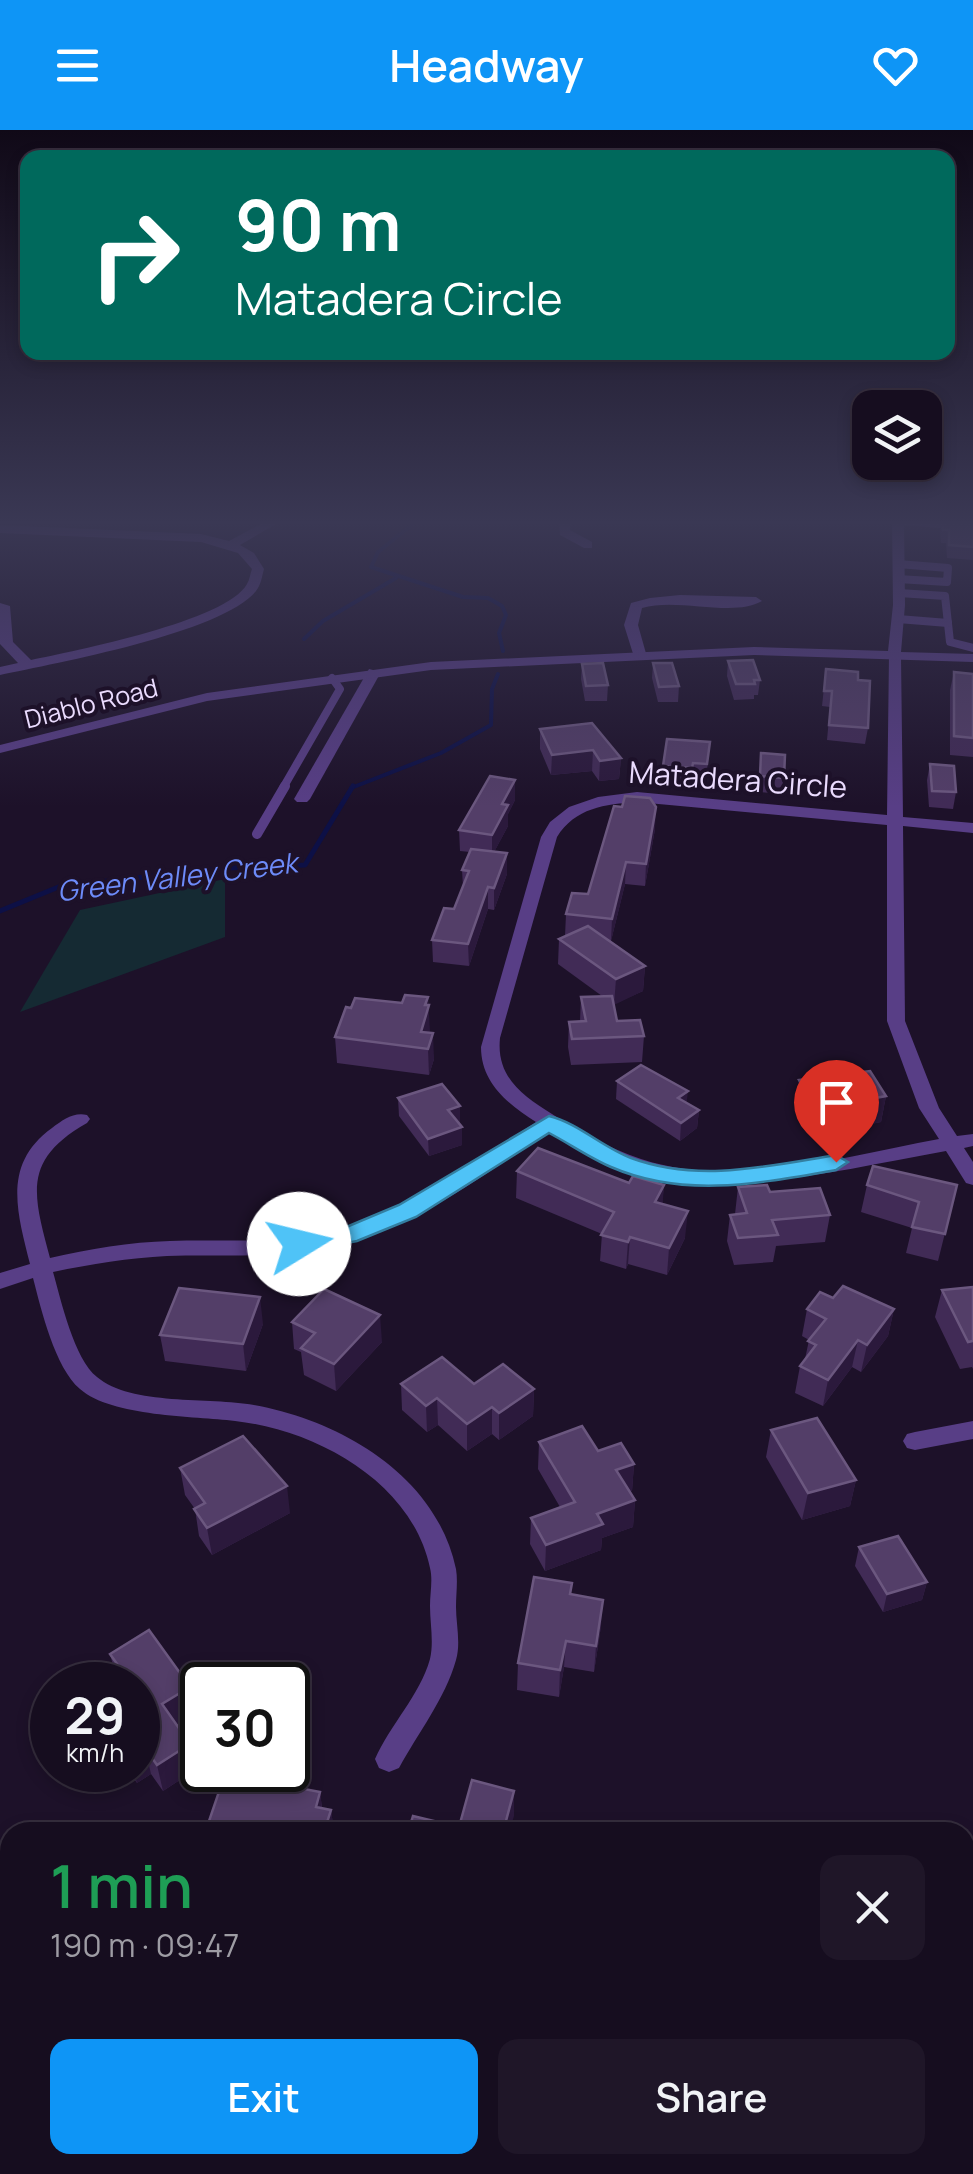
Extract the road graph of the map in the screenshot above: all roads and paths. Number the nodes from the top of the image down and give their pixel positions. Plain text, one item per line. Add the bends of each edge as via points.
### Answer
1 (5, 615) edge
2 (212, 615) edge
3 (634, 615) edge
4 (898, 615) edge
5 (947, 615) edge
6 (898, 619) junction
7 (948, 622) junction
8 (973, 648) edge
9 (640, 656) junction
10 (894, 657) junction
11 (973, 658) edge
12 (28, 665) junction
13 (0, 672) edge
14 (374, 672) junction
15 (973, 672) edge
16 (332, 678) junction
17 (0, 749) edge
18 (302, 798) dead end
19 (894, 821) junction
20 (973, 828) edge
21 (258, 834) dead end
22 (80, 1119) dead end
23 (549, 1123) junction
24 (973, 1140) edge
25 (950, 1143) junction
26 (973, 1178) edge
27 (42, 1265) junction
28 (0, 1282) edge
29 (973, 1430) edge
30 (915, 1441) dead end
31 (389, 1759) dead end

1 - 12 street via 6,643
2 - 12 street
3 - 9 street
4 - 6 street
5 - 7 lane
6 - 7 lane
6 - 10 street
7 - 8 lane via 950,642
9 - 10 street, Diablo Road
9 - 14 street, Diablo Road
10 - 11 street
10 - 15 street
10 - 19 street
12 - 13 street
14 - 16 street, Diablo Road
14 - 18 street
16 - 17 street, Diablo Road via 191,701
16 - 21 lane via 340,689
19 - 20 street
19 - 23 street, Matadera Circle via 636,797 602,800 557,821 490,1042 496,1078
19 - 25 street via 896,1021
22 - 27 street via 44,1145 29,1169 26,1197
23 - 25 street, Matadera Circle via 652,1172 734,1180
23 - 27 street via 407,1211 348,1236 250,1248 142,1250
24 - 25 street, Matadera Circle
25 - 26 street
27 - 28 street
27 - 31 street via 69,1356 86,1384 128,1400 299,1425 350,1447 392,1480 424,1522 443,1569 444,1658
29 - 30 street

